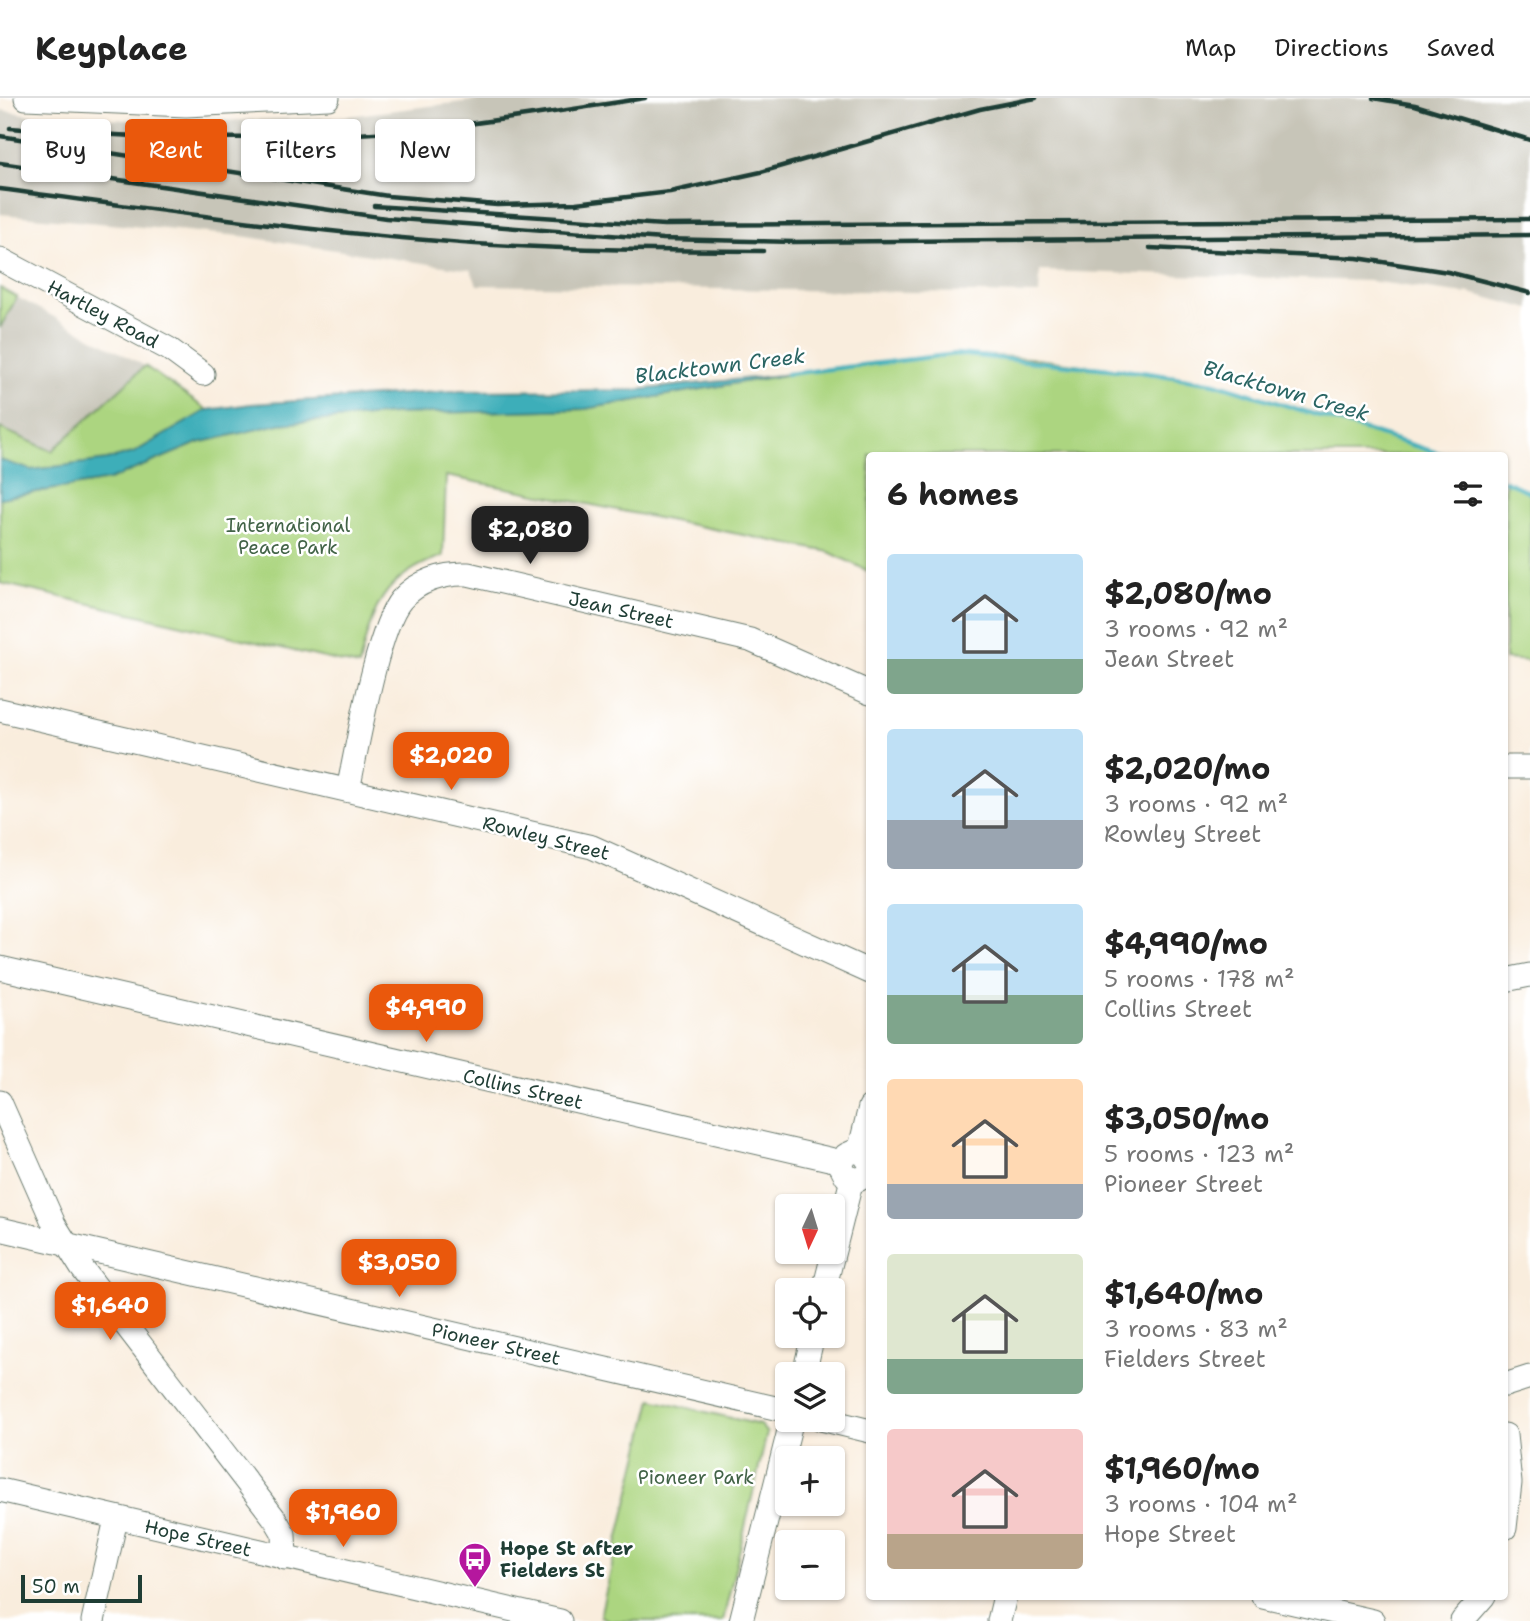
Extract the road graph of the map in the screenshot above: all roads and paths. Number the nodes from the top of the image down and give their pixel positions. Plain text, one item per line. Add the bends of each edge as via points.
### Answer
1 (26, 98) edge
2 (328, 98) edge
3 (0, 259) edge
4 (203, 374) dead end
5 (866, 691) edge
6 (0, 710) edge
7 (1508, 767) edge
8 (1530, 767) edge
9 (348, 790) junction
10 (0, 968) edge
11 (866, 970) edge
12 (1530, 975) edge
13 (1508, 979) edge
14 (0, 1102) edge
15 (866, 1126) edge
16 (858, 1165) edge
17 (0, 1229) edge
18 (66, 1244) junction
19 (827, 1278) edge
20 (1530, 1377) edge
21 (1508, 1384) edge
22 (775, 1408) edge
23 (845, 1425) edge
24 (866, 1430) edge
25 (789, 1432) edge
26 (1508, 1464) edge
27 (0, 1490) edge
28 (1508, 1501) edge
29 (116, 1519) junction
30 (285, 1558) junction
31 (1004, 1600) edge
32 (1281, 1600) edge
33 (1480, 1600) edge
34 (93, 1621) edge
35 (560, 1621) edge
36 (741, 1621) edge
37 (999, 1621) edge
38 (1373, 1621) edge
39 (1462, 1621) edge

1 - 2 street via 230,105
3 - 4 street, Hartley Road via 169,349
5 - 9 street, Jean Street via 750,640 468,574 446,574 410,592 391,616
6 - 9 street, Rowley Street
7 - 8 street
9 - 11 street, Rowley Street via 611,853
10 - 16 street, Collins Street
12 - 13 street
14 - 18 street
15 - 16 street
16 - 19 street
17 - 18 street, Pioneer Street
18 - 22 street, Pioneer Street
18 - 30 street via 275,1519 284,1534
20 - 21 street
23 - 24 street
25 - 36 street
26 - 28 street
27 - 29 street, Hope Street
29 - 30 street, Hope Street
29 - 34 street
30 - 35 street, Hope Street
31 - 37 street
32 - 38 street
33 - 39 street

